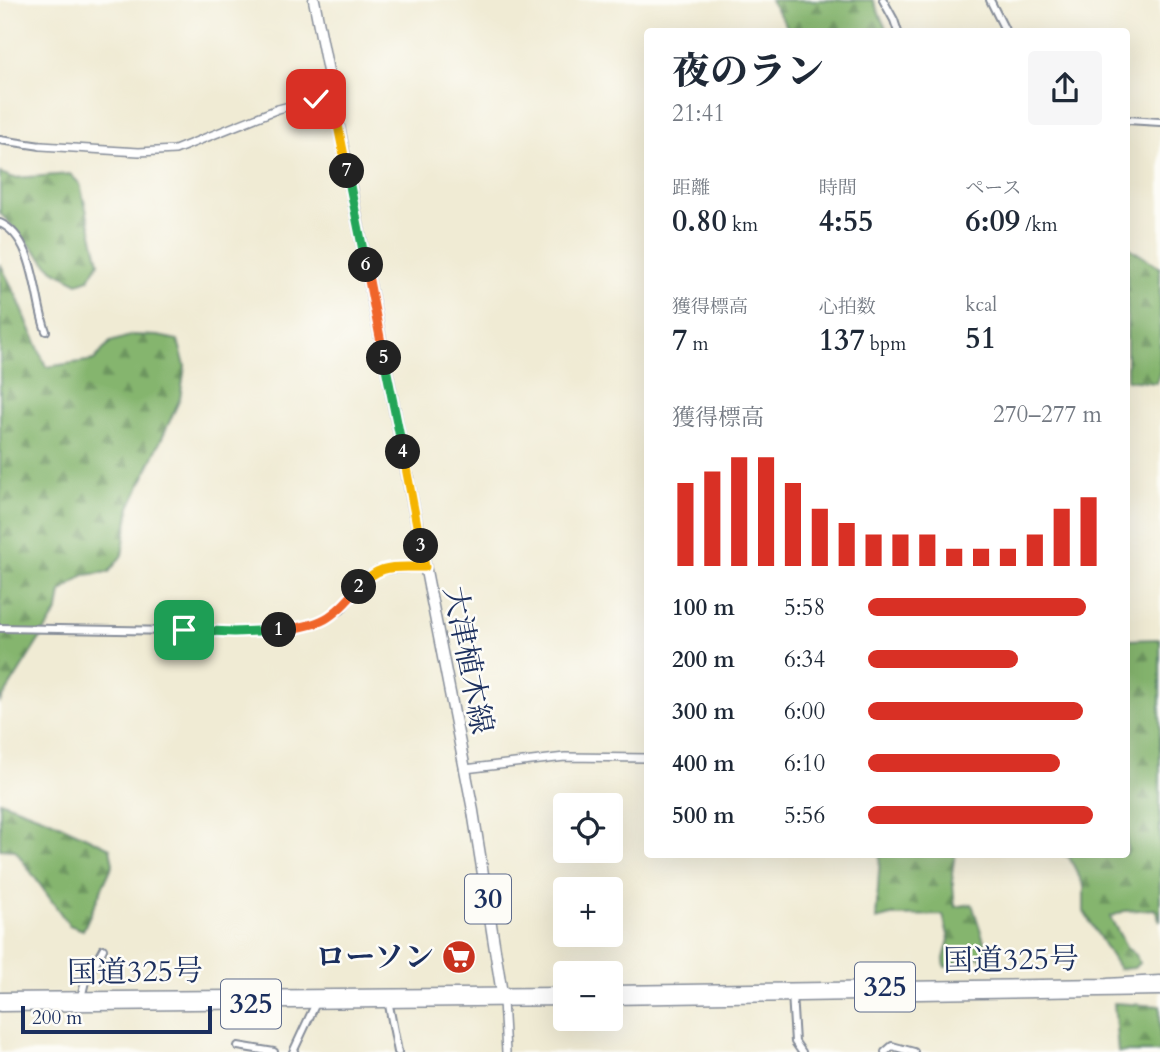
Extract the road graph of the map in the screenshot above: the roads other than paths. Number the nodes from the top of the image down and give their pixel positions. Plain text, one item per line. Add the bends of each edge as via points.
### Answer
1 (314, 0) edge
2 (883, 0) edge
3 (990, 0) edge
4 (897, 28) edge
5 (1004, 28) edge
6 (332, 95) junction
7 (1130, 120) edge
8 (1160, 121) edge
9 (0, 140) edge
10 (41, 146) joint
11 (0, 223) edge
12 (46, 331) dead end
13 (425, 567) junction
14 (0, 628) edge
15 (644, 758) edge
16 (465, 769) junction
17 (103, 949) dead end
18 (1160, 981) edge
19 (1160, 990) edge
20 (623, 991) edge
21 (792, 992) junction
22 (553, 994) edge
23 (0, 998) edge
24 (81, 998) junction
25 (388, 998) junction
26 (503, 998) junction
27 (316, 999) junction
28 (623, 999) edge
29 (553, 1000) edge
30 (0, 1006) edge
31 (238, 1046) dead end
32 (906, 1051) edge
33 (274, 1052) edge
34 (293, 1052) edge
35 (398, 1052) edge
36 (506, 1052) edge
37 (802, 1052) edge
38 (885, 1052) edge
39 (915, 1052) edge

1 - 6 main road, 大津植木線 / 30
2 - 4 street
3 - 5 street
6 - 10 street via 278,109 175,150
6 - 13 main road, 大津植木線 / 30
7 - 8 street
9 - 10 street
11 - 12 street via 17,237 23,250
13 - 14 street via 379,570 341,610 302,627 234,632
13 - 16 main road, 大津植木線 / 30
15 - 16 street via 565,758
16 - 26 main road, 大津植木線 / 30
17 - 24 street via 88,969
18 - 21 main road, 国道325号 / 325
19 - 21 main road, 国道325号 / 325
20 - 21 main road, 国道325号 / 325
21 - 28 main road, 国道325号 / 325
21 - 37 street via 795,1042
22 - 26 main road, 国道325号 / 325
23 - 24 main road, 国道325号 / 325
24 - 27 main road, 国道325号 / 325
25 - 26 main road, 国道325号 / 325
25 - 27 main road, 国道325号 / 325
25 - 35 street
26 - 29 main road, 国道325号 / 325
26 - 36 street
27 - 30 main road, 国道325号 / 325
27 - 34 street
31 - 33 street
32 - 38 street via 892,1046
32 - 39 street

